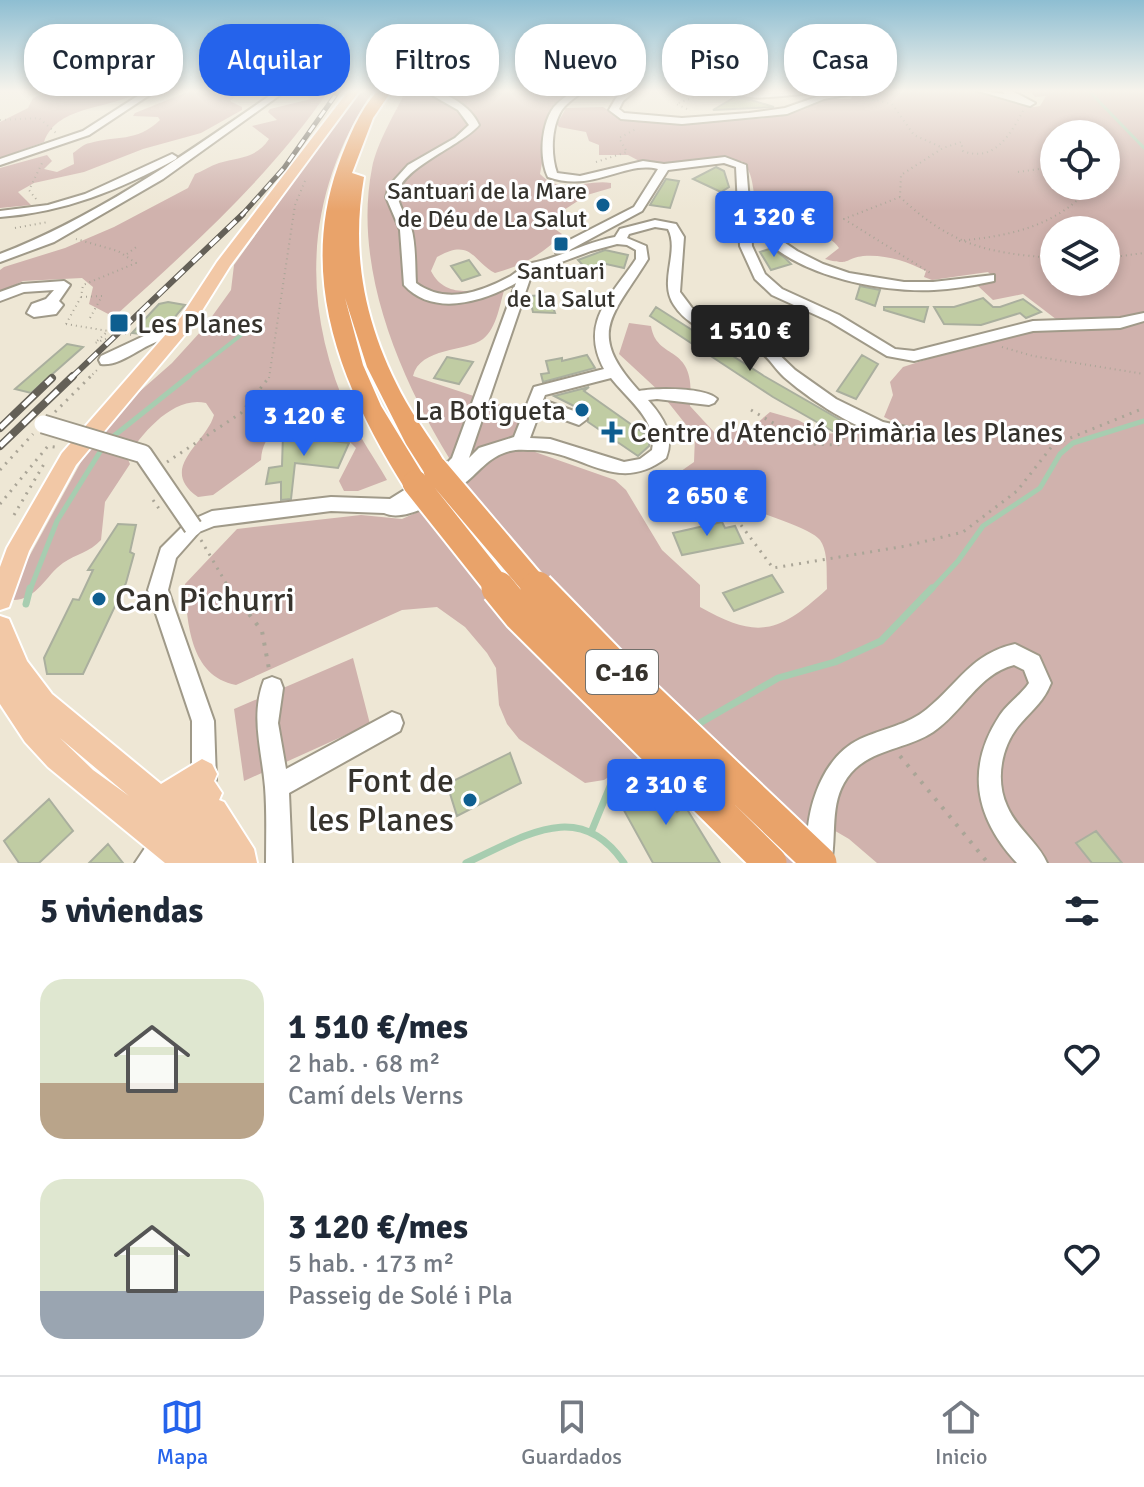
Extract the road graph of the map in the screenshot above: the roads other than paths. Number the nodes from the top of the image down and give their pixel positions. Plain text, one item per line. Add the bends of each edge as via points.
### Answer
1 (90, 130) edge
2 (221, 130) edge
3 (225, 130) edge
4 (324, 130) edge
5 (366, 130) edge
6 (469, 130) edge
7 (551, 130) edge
8 (0, 162) edge
9 (664, 167) junction
10 (743, 202) junction
11 (0, 214) edge
12 (620, 239) junction
13 (0, 258) edge
14 (527, 271) junction
15 (989, 278) dead end
16 (0, 297) edge
17 (51, 302) dead end
18 (1144, 317) edge
19 (170, 333) junction
20 (144, 354) dead end
21 (106, 360) dead end
22 (614, 372) junction
23 (634, 397) junction
24 (709, 399) dead end
25 (534, 403) junction
26 (579, 419) dead end
27 (43, 424) dead end
28 (909, 433) dead end
29 (521, 441) junction
30 (426, 476) junction
31 (391, 509) junction
32 (193, 527) junction
33 (0, 599) edge
34 (0, 628) edge
35 (0, 676) edge
36 (272, 688) road end
37 (392, 723) dead end
38 (277, 787) junction
39 (181, 812) edge
40 (190, 863) edge
41 (214, 863) edge
42 (238, 863) edge
43 (246, 863) edge
44 (279, 863) edge
45 (770, 863) edge
46 (820, 863) edge
47 (1034, 863) edge

1 - 8 street
2 - 11 street via 88,200
3 - 13 street via 159,177 59,234
4 - 19 main road
5 - 30 highway, C-16 via 344,168 332,210 331,282 341,333 366,402
6 - 14 street via 429,154 394,186 395,206 406,230 410,285 425,296 452,300
7 - 9 street via 549,170 566,180 651,164
9 - 10 street via 720,160 739,164 744,169
9 - 14 street via 638,209
10 - 15 street via 768,238 820,266 906,287
10 - 18 street via 750,262 777,292 897,355 914,356 1033,326 1120,323
12 - 14 street
12 - 22 street via 638,244 644,254 601,329 601,347
12 - 28 street via 624,232 651,224 672,226 678,237 672,285 685,310 714,331 767,349 794,377 861,419
14 - 31 street via 459,462 404,495
16 - 17 street via 22,288 64,285
19 - 20 street
19 - 21 street
19 - 33 main road via 69,459 19,548
22 - 23 street
22 - 25 street via 539,391
23 - 24 street via 648,393
23 - 29 street via 663,435 657,456 638,467 618,469 555,446
25 - 26 street
25 - 29 street
27 - 32 street, bridge via 143,454
29 - 31 street via 485,453 435,494 410,507
30 - 45 highway, C-16, bridge via 520,615
30 - 46 highway, C-16, bridge
31 - 32 street via 331,504 212,519
32 - 39 street via 168,554 158,590 203,721
34 - 39 main road via 18,670 42,704
35 - 39 main road via 45,742 107,798
36 - 38 street via 267,723
37 - 38 street
38 - 44 street
39 - 40 main road
39 - 41 main road via 188,840
39 - 42 main road
39 - 43 main road
46 - 47 street via 830,784 851,756 922,726 965,684 1015,654 1032,663 1039,675 1038,691 1010,719 988,775 999,821

